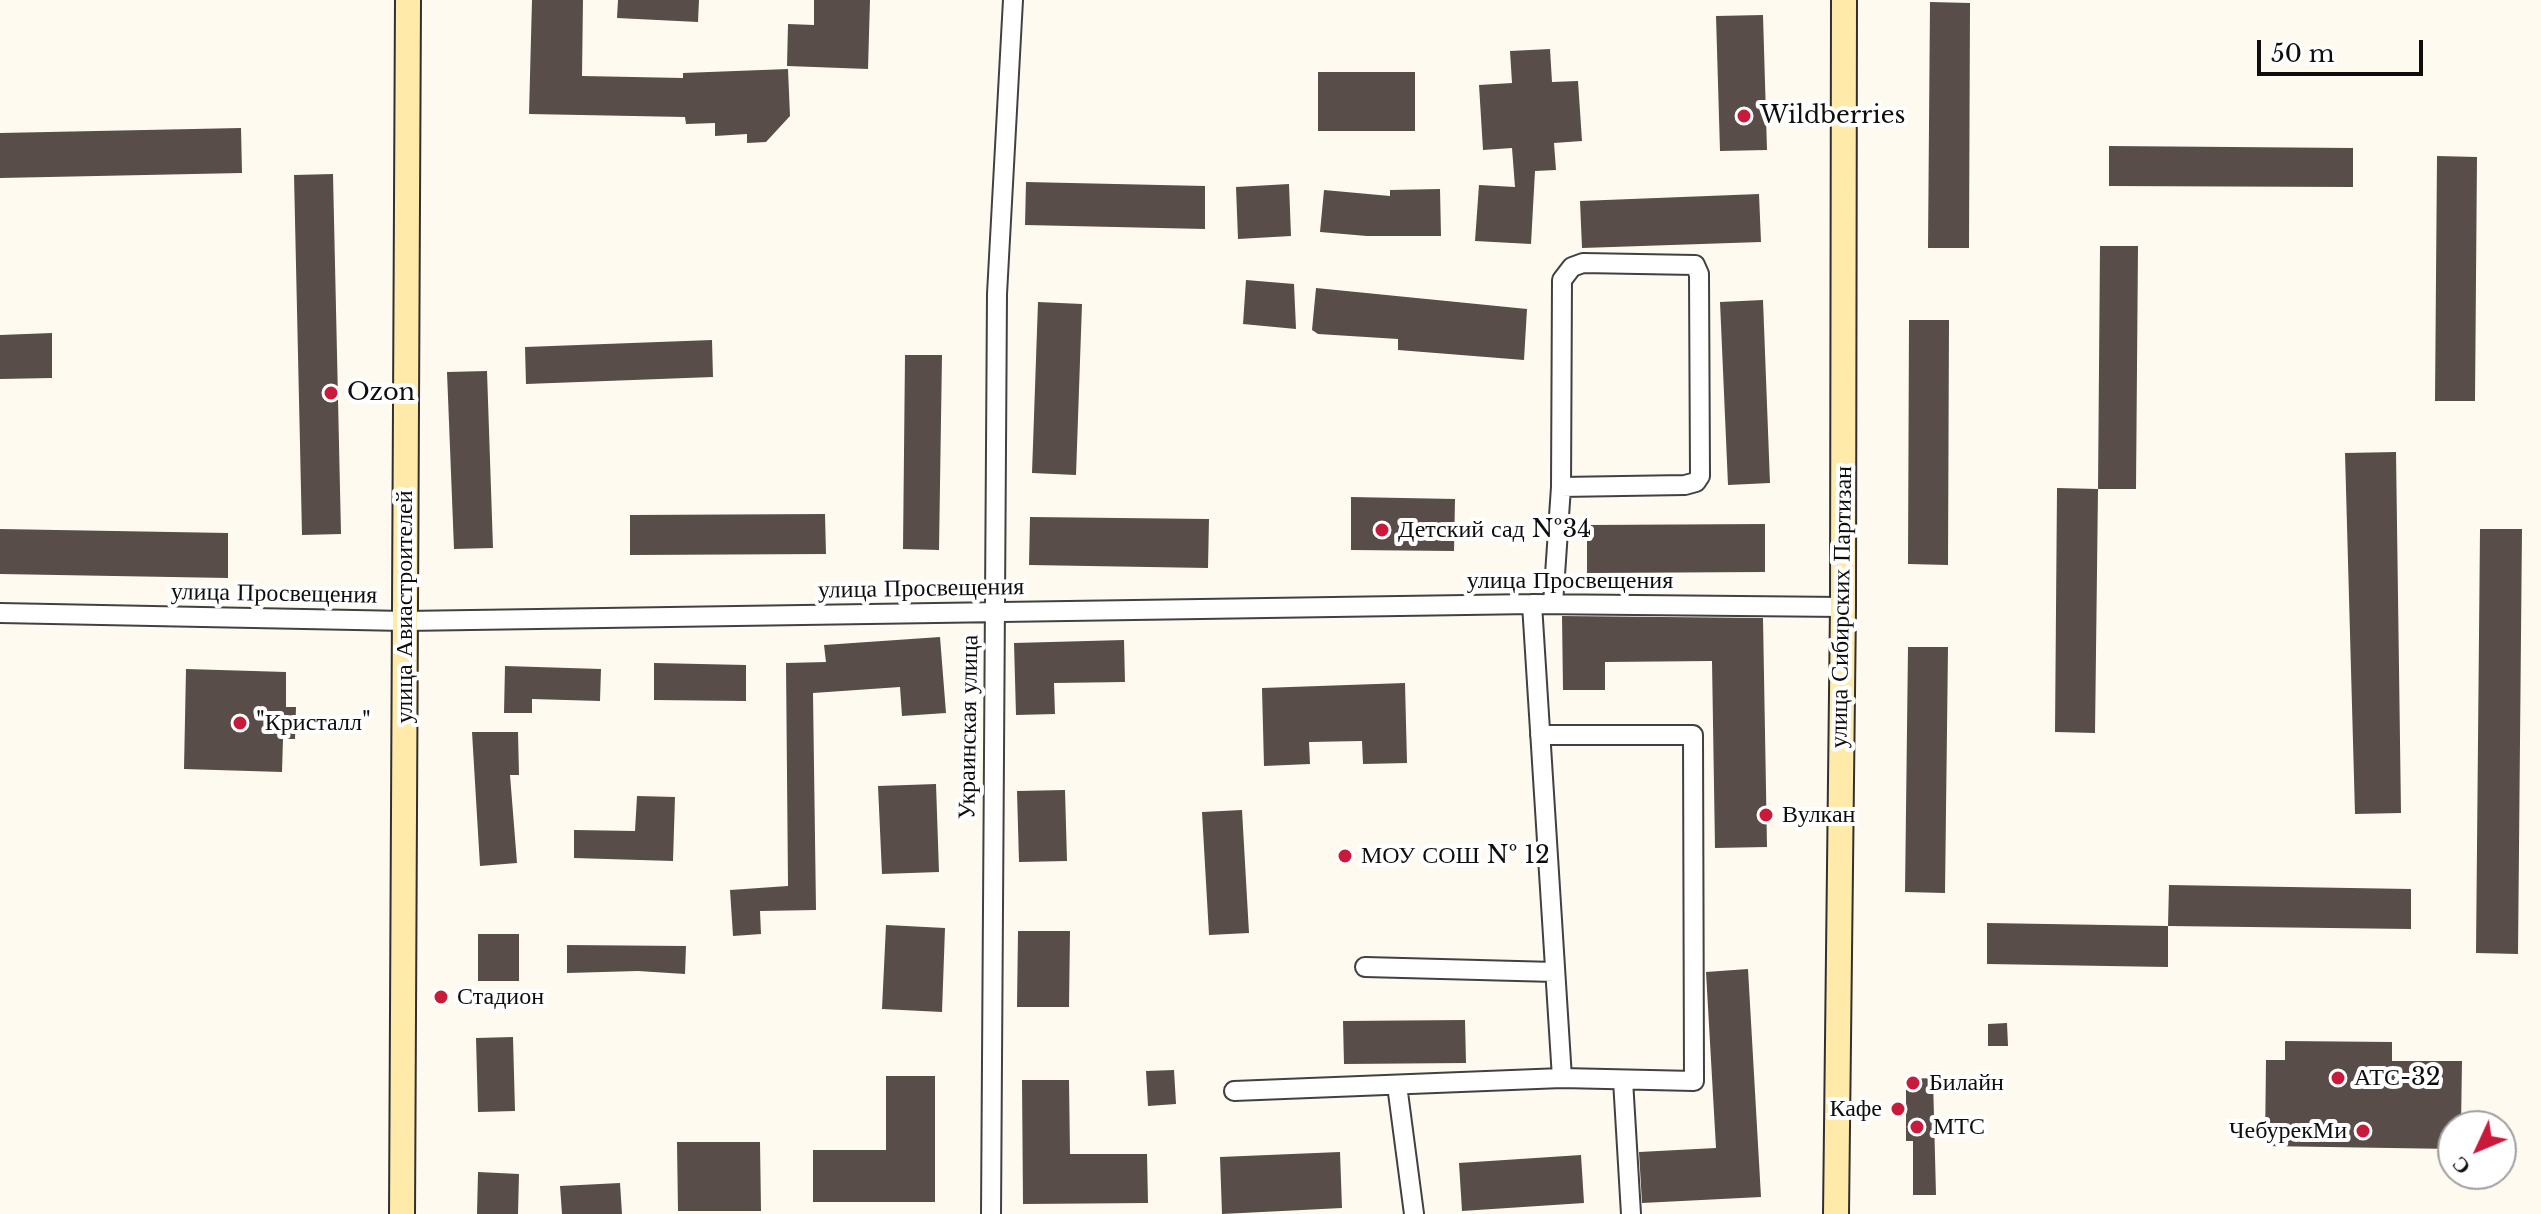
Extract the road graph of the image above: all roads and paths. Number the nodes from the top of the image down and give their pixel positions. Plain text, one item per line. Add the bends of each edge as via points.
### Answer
1 (408, 0) edge
2 (1013, 0) edge
3 (1844, 0) edge
4 (1561, 487) junction
5 (1532, 604) junction
6 (1553, 604) junction
7 (1843, 607) junction
8 (995, 612) junction
9 (0, 613) edge
10 (405, 621) junction
11 (1540, 735) junction
12 (1365, 967) dead end
13 (1555, 972) junction
14 (1562, 1078) junction
15 (1623, 1080) junction
16 (1397, 1085) junction
17 (1234, 1091) dead end
18 (402, 1214) edge
19 (991, 1214) edge
20 (1414, 1214) edge
21 (1631, 1214) edge
22 (1836, 1214) edge

1 - 10 street, улица Авиастроителей
2 - 8 street, Украинская улица via 997,294
3 - 7 street, улица Сибирских Партизан
4 - 4 street via 1562,280 1583,263 1695,265 1700,476 1685,485
4 - 6 street
5 - 6 street, улица Просвещения
5 - 8 street, улица Просвещения
5 - 11 street
6 - 7 street, улица Просвещения
7 - 22 street, улица Сибирских Партизан
8 - 10 street, улица Просвещения
8 - 19 street, Украинская улица
9 - 10 street, улица Просвещения
10 - 18 street, улица Авиастроителей
11 - 13 street
11 - 15 street via 1693,735 1694,1081
12 - 13 street
13 - 14 street
14 - 15 street
14 - 16 street
15 - 21 street
16 - 17 street
16 - 20 street

